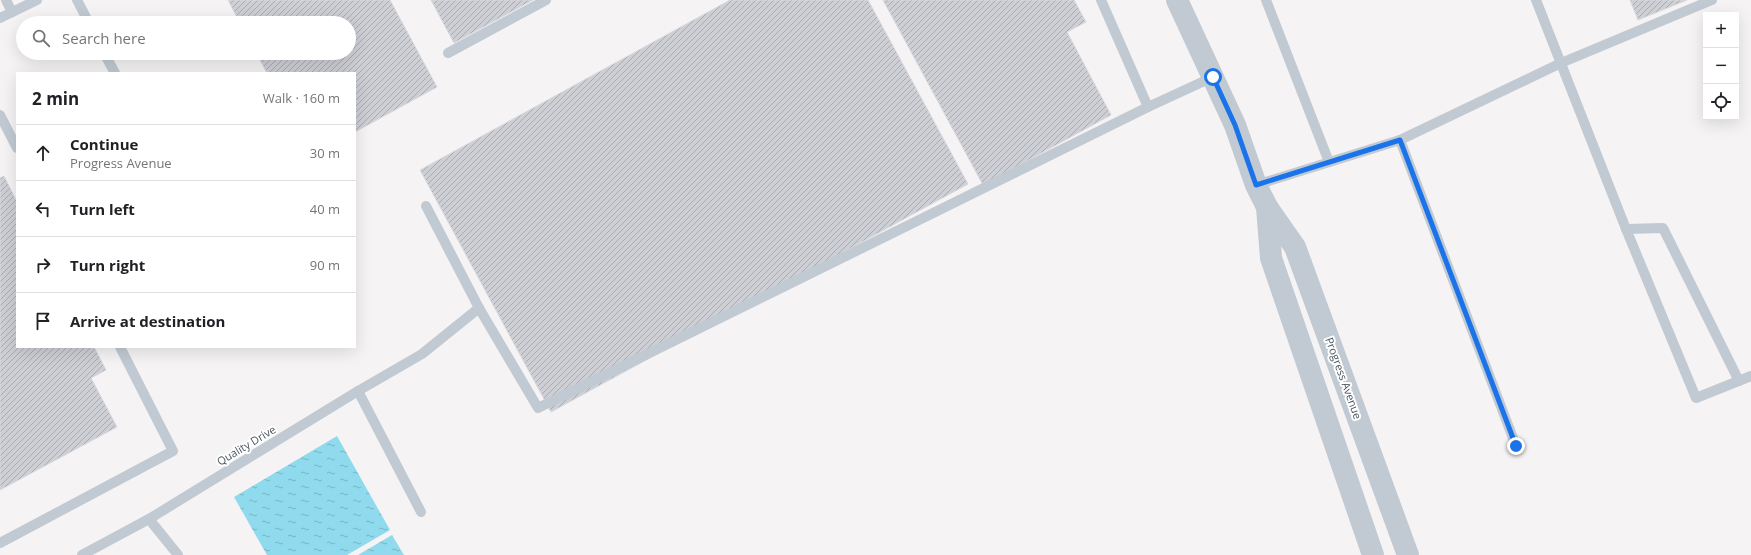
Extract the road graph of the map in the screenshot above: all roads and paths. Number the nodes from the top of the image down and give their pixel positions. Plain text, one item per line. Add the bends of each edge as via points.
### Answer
1 (6, 0) edge
2 (37, 0) edge
3 (77, 0) edge
4 (546, 0) edge
5 (1101, 0) edge
6 (1177, 0) edge
7 (1266, 0) edge
8 (1536, 0) edge
9 (1712, 0) edge
10 (12, 12) junction
11 (85, 16) edge
12 (0, 18) edge
13 (448, 53) dead end
14 (108, 60) edge
15 (1561, 62) junction
16 (114, 72) edge
17 (1213, 77) junction
18 (1148, 107) junction
19 (0, 115) edge
20 (1400, 140) junction
21 (16, 146) edge
22 (1329, 162) junction
23 (1256, 185) junction
24 (426, 206) dead end
25 (1267, 207) junction
26 (1626, 230) junction
27 (479, 308) junction
28 (121, 348) edge
29 (1751, 376) edge
30 (1739, 381) junction
31 (358, 391) junction
32 (1516, 446) dead end
33 (421, 512) dead end
34 (149, 519) junction
35 (0, 543) edge
36 (82, 555) edge
37 (178, 555) edge
38 (1373, 555) edge
39 (1408, 555) edge

1 - 10 lane
2 - 10 lane
3 - 11 lane
4 - 13 lane
5 - 18 lane
6 - 17 street, Progress Avenue
7 - 22 lane
8 - 15 lane
9 - 15 lane
10 - 12 lane
14 - 16 lane
15 - 20 lane
15 - 26 lane
17 - 18 lane
17 - 23 street, Progress Avenue via 1235,125
18 - 27 lane via 538,408
19 - 21 lane
20 - 22 lane
20 - 32 lane
22 - 23 lane
23 - 25 street, Progress Avenue
24 - 27 lane
25 - 38 street, Progress Avenue via 1271,258
25 - 39 street, Progress Avenue via 1295,247
26 - 30 lane via 1664,228
26 - 30 lane via 1696,398
27 - 31 lane, Quality Drive via 422,354
28 - 35 lane via 174,451
29 - 30 lane
31 - 33 lane
31 - 34 lane, Quality Drive
34 - 36 lane, Quality Drive
34 - 37 lane

